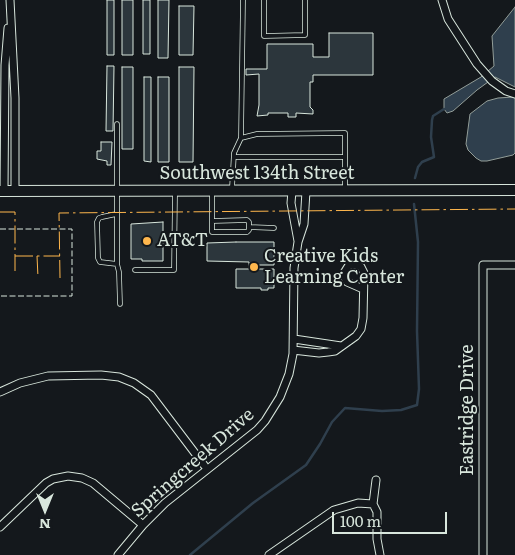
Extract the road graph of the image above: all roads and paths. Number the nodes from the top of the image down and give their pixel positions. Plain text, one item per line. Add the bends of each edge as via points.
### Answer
1 (10, 0) edge
2 (243, 0) edge
3 (264, 0) edge
4 (305, 0) edge
5 (442, 0) edge
6 (515, 94) edge
7 (117, 124) dead end
8 (241, 138) junction
9 (345, 157) junction
10 (234, 158) junction
11 (2, 190) edge
12 (306, 190) junction
13 (345, 190) junction
14 (515, 190) edge
15 (15, 191) junction
16 (116, 191) junction
17 (175, 191) junction
18 (212, 191) junction
19 (232, 191) junction
20 (292, 191) junction
21 (116, 214) junction
22 (212, 221) junction
23 (249, 227) junction
24 (274, 228) dead end
25 (298, 242) junction
26 (117, 264) junction
27 (515, 265) edge
28 (135, 270) dead end
29 (363, 289) dead end
30 (120, 304) dead end
31 (294, 339) junction
32 (340, 346) junction
33 (293, 350) junction
34 (0, 392) edge
35 (207, 469) junction
36 (376, 480) dead end
37 (373, 504) junction
38 (143, 525) junction
39 (0, 527) edge
40 (118, 555) edge
41 (269, 555) edge
42 (380, 555) edge
43 (484, 555) edge

1 - 11 street
1 - 15 street
2 - 8 lane
3 - 4 lane via 264,36 305,34
5 - 6 street via 448,19 484,72 506,91
7 - 16 lane
8 - 9 lane via 257,134 345,133
8 - 10 lane
9 - 10 lane
9 - 13 lane
10 - 19 lane
11 - 15 main road, Southwest 134th Street
12 - 13 main road, Southwest 134th Street
12 - 20 main road, Southwest 134th Street
12 - 25 street, Springcreek Drive via 304,224
13 - 14 main road, Southwest 134th Street
15 - 16 main road, Southwest 134th Street
16 - 17 main road, Southwest 134th Street
16 - 21 lane
17 - 18 main road, Southwest 134th Street
17 - 28 lane via 174,270
18 - 19 main road, Southwest 134th Street
18 - 22 lane
19 - 20 main road, Southwest 134th Street
20 - 25 street, Springcreek Drive
21 - 26 lane
21 - 26 lane via 99,218 97,222 98,258 100,262
22 - 23 lane via 247,220
22 - 23 lane via 212,232 247,232
23 - 24 lane
25 - 31 street, Springcreek Drive via 294,268
26 - 30 lane
27 - 43 street, Eastridge Drive via 483,266
29 - 32 street via 361,329
31 - 32 street
31 - 33 street, Springcreek Drive
32 - 33 street via 319,353
33 - 35 street, Springcreek Drive via 287,381 265,421
34 - 35 street via 48,376 119,376 151,395
35 - 38 street, Springcreek Drive
36 - 37 street
37 - 41 street via 358,503 334,510
37 - 42 street via 377,512
38 - 39 street via 93,483 68,476 46,483
38 - 40 street, Springcreek Drive

